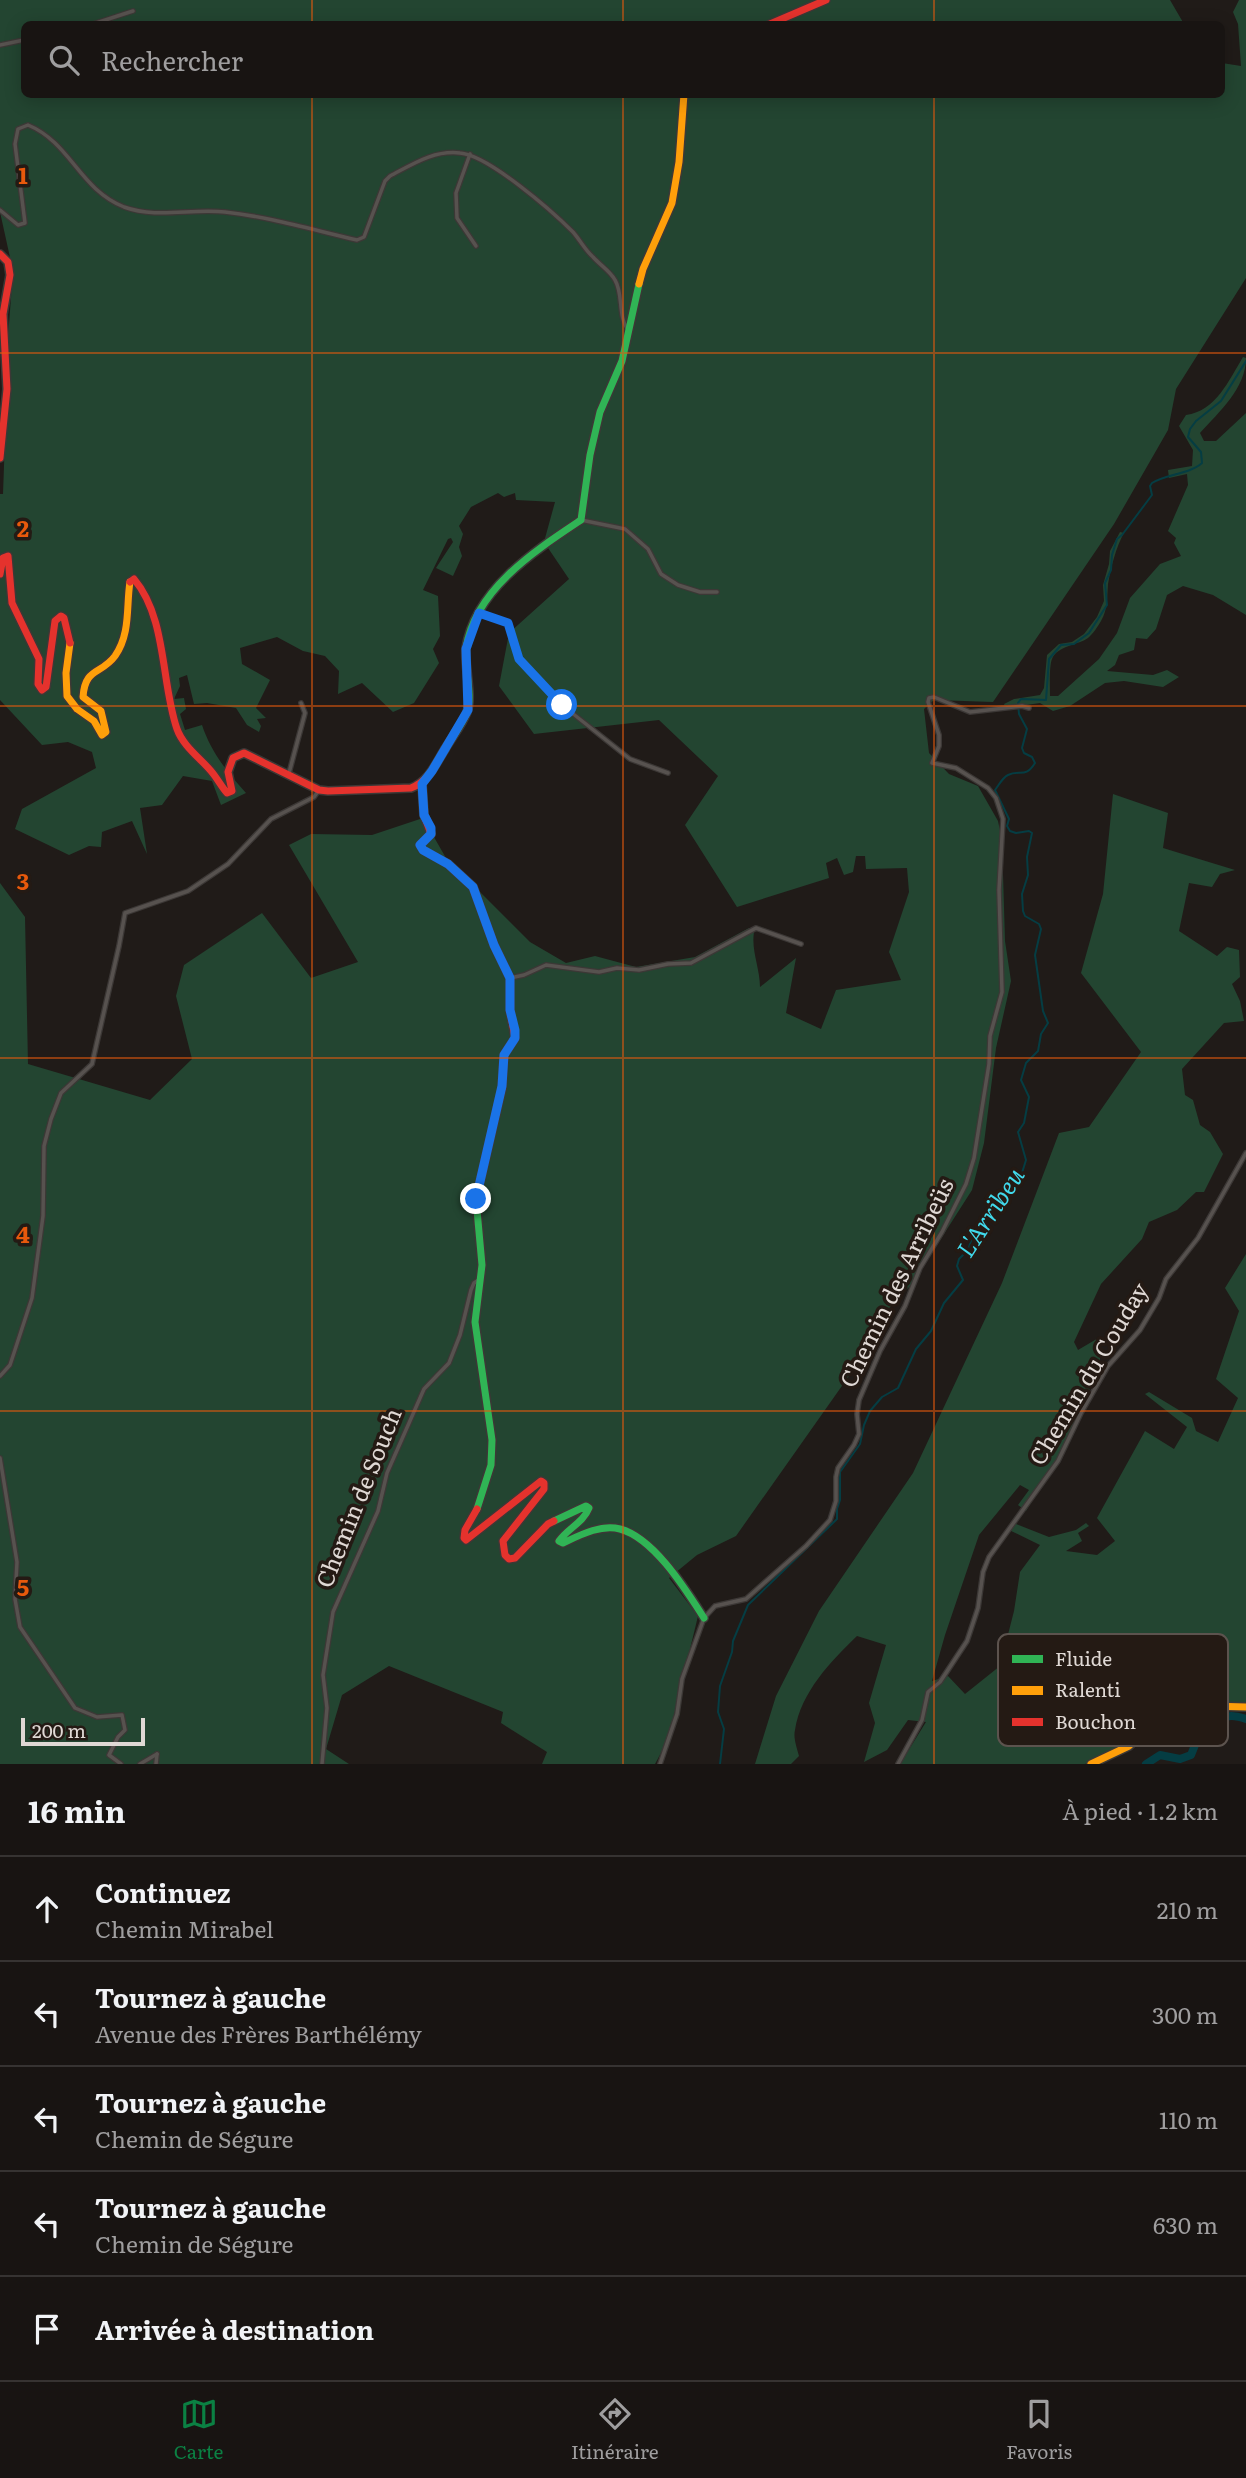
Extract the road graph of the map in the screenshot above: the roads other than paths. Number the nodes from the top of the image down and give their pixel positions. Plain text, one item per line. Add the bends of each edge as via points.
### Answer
1 (826, 0) edge
2 (132, 10) dead end
3 (101, 21) edge
4 (776, 21) edge
5 (21, 41) edge
6 (0, 45) edge
7 (684, 98) edge
8 (470, 154) junction
9 (0, 210) edge
10 (476, 246) dead end
11 (0, 254) edge
12 (629, 331) junction
13 (0, 458) edge
14 (581, 520) junction
15 (0, 574) edge
16 (717, 593) dead end
17 (479, 613) junction
18 (300, 704) dead end
19 (1029, 708) dead end
20 (289, 773) junction
21 (668, 773) dead end
22 (422, 784) junction
23 (319, 790) junction
24 (801, 944) dead end
25 (510, 978) junction
26 (1246, 1153) edge
27 (480, 1279) junction
28 (0, 1376) edge
29 (0, 1458) edge
30 (704, 1618) junction
31 (1228, 1706) edge
32 (1246, 1707) edge
33 (1127, 1746) edge
34 (121, 1764) edge
35 (140, 1764) edge
36 (156, 1764) edge
37 (322, 1764) edge
38 (660, 1764) edge
39 (898, 1764) edge
40 (1091, 1764) edge

1 - 4 street
2 - 3 street
5 - 6 street
7 - 12 street via 672,203 643,269
8 - 9 street via 434,155 390,176 364,237 357,240 228,212 152,214 122,206 96,191 67,154 28,125 18,129 15,144 25,223 18,225
8 - 10 street via 456,193 457,218
8 - 12 street via 490,163 571,231 612,276
11 - 13 street via 8,262 10,275 3,322 7,389
12 - 14 street via 622,361 600,412
14 - 16 street via 625,529 648,549 661,574 678,585
14 - 17 street via 528,555
15 - 20 street via 3,558 8,556 12,603 39,659 42,690 47,687 55,621 64,618 70,653 67,696 102,735 107,732 103,716 83,697 84,683 114,657 129,615 129,582 134,579 149,605 181,738 227,793 232,791 229,766 239,754
17 - 21 street via 508,623 519,659 562,705 630,759
17 - 22 street via 466,649 468,710
18 - 20 street via 305,713
19 - 30 street, Chemin des Arribeüs via 970,712 934,696 928,702 939,735 932,763 956,768 988,788 1003,819 999,890 1002,992 990,1036 974,1158 966,1185 920,1268 859,1400 859,1434 838,1468 830,1520 753,1594 715,1606
20 - 23 street
22 - 23 street
22 - 25 street via 424,815 431,834 420,845 473,887
23 - 28 street via 271,820 228,864 188,891 125,913 92,1064 61,1093 51,1119 44,1146 43,1216 32,1298 10,1365
24 - 25 street via 757,928 691,963 599,972 546,965
25 - 27 street, Chemin de Souch via 515,1038 504,1055 502,1086 476,1199
26 - 39 street, Chemin du Couday via 1198,1238 1166,1279 1140,1330 1108,1366 1058,1461 989,1557 967,1641 928,1692 922,1720
27 - 30 street via 475,1322 492,1440 491,1465 464,1538 541,1481 544,1489 503,1541 509,1559 548,1524 586,1506 586,1517 559,1541 607,1528 623,1529 668,1567
27 - 37 street, Chemin de Souch via 471,1290 449,1363 424,1390 397,1449 378,1511 333,1612 323,1675 327,1708
29 - 34 street via 17,1562 15,1599 20,1627 75,1708 97,1717 122,1715 125,1730 108,1755
30 - 38 street
31 - 32 street
33 - 40 street
35 - 36 street via 157,1754

